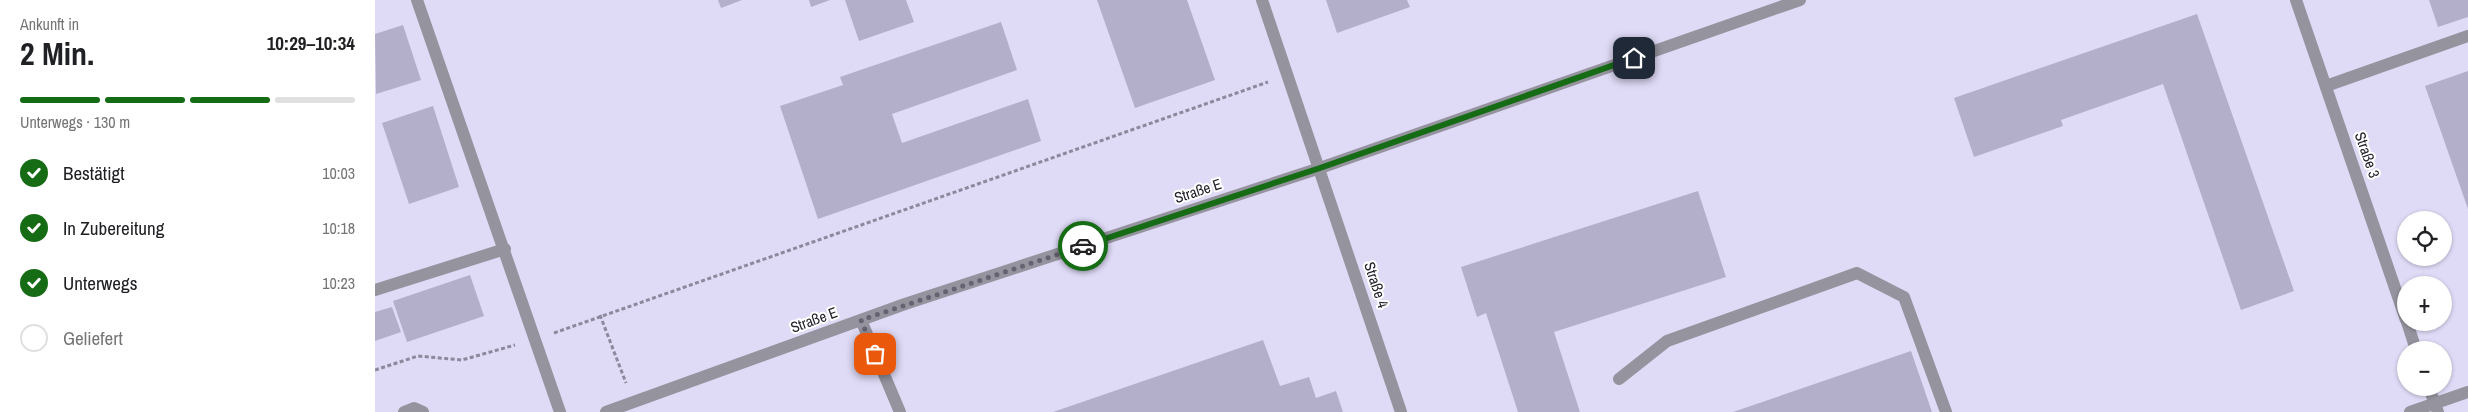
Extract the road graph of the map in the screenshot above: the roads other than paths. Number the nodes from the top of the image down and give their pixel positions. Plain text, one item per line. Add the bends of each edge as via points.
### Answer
1 (417, 0) edge
2 (1262, 0) edge
3 (1800, 0) edge
4 (2297, 0) edge
5 (2468, 36) edge
6 (2326, 86) junction
7 (1320, 168) junction
8 (505, 249) junction
9 (375, 290) edge
10 (2397, 292) edge
11 (861, 320) junction
12 (1619, 379) dead end
13 (2468, 392) edge
14 (2432, 396) edge
15 (2436, 408) edge
16 (403, 412) edge
17 (423, 412) edge
18 (560, 412) edge
19 (606, 412) edge
20 (900, 412) edge
21 (1401, 412) edge
22 (1946, 412) edge
23 (2410, 412) edge

1 - 8 lane
2 - 7 lane, Straße 4
3 - 7 lane, Straße E
4 - 6 lane, Straße 3
5 - 6 lane
6 - 10 lane, Straße 3
7 - 11 lane, Straße E
7 - 21 lane, Straße 4
8 - 9 lane
8 - 18 lane
11 - 19 lane, Straße E
11 - 20 lane
12 - 22 lane via 1667,341 1857,273 1904,297
13 - 15 lane
14 - 15 lane
15 - 23 lane
16 - 17 lane via 414,408

